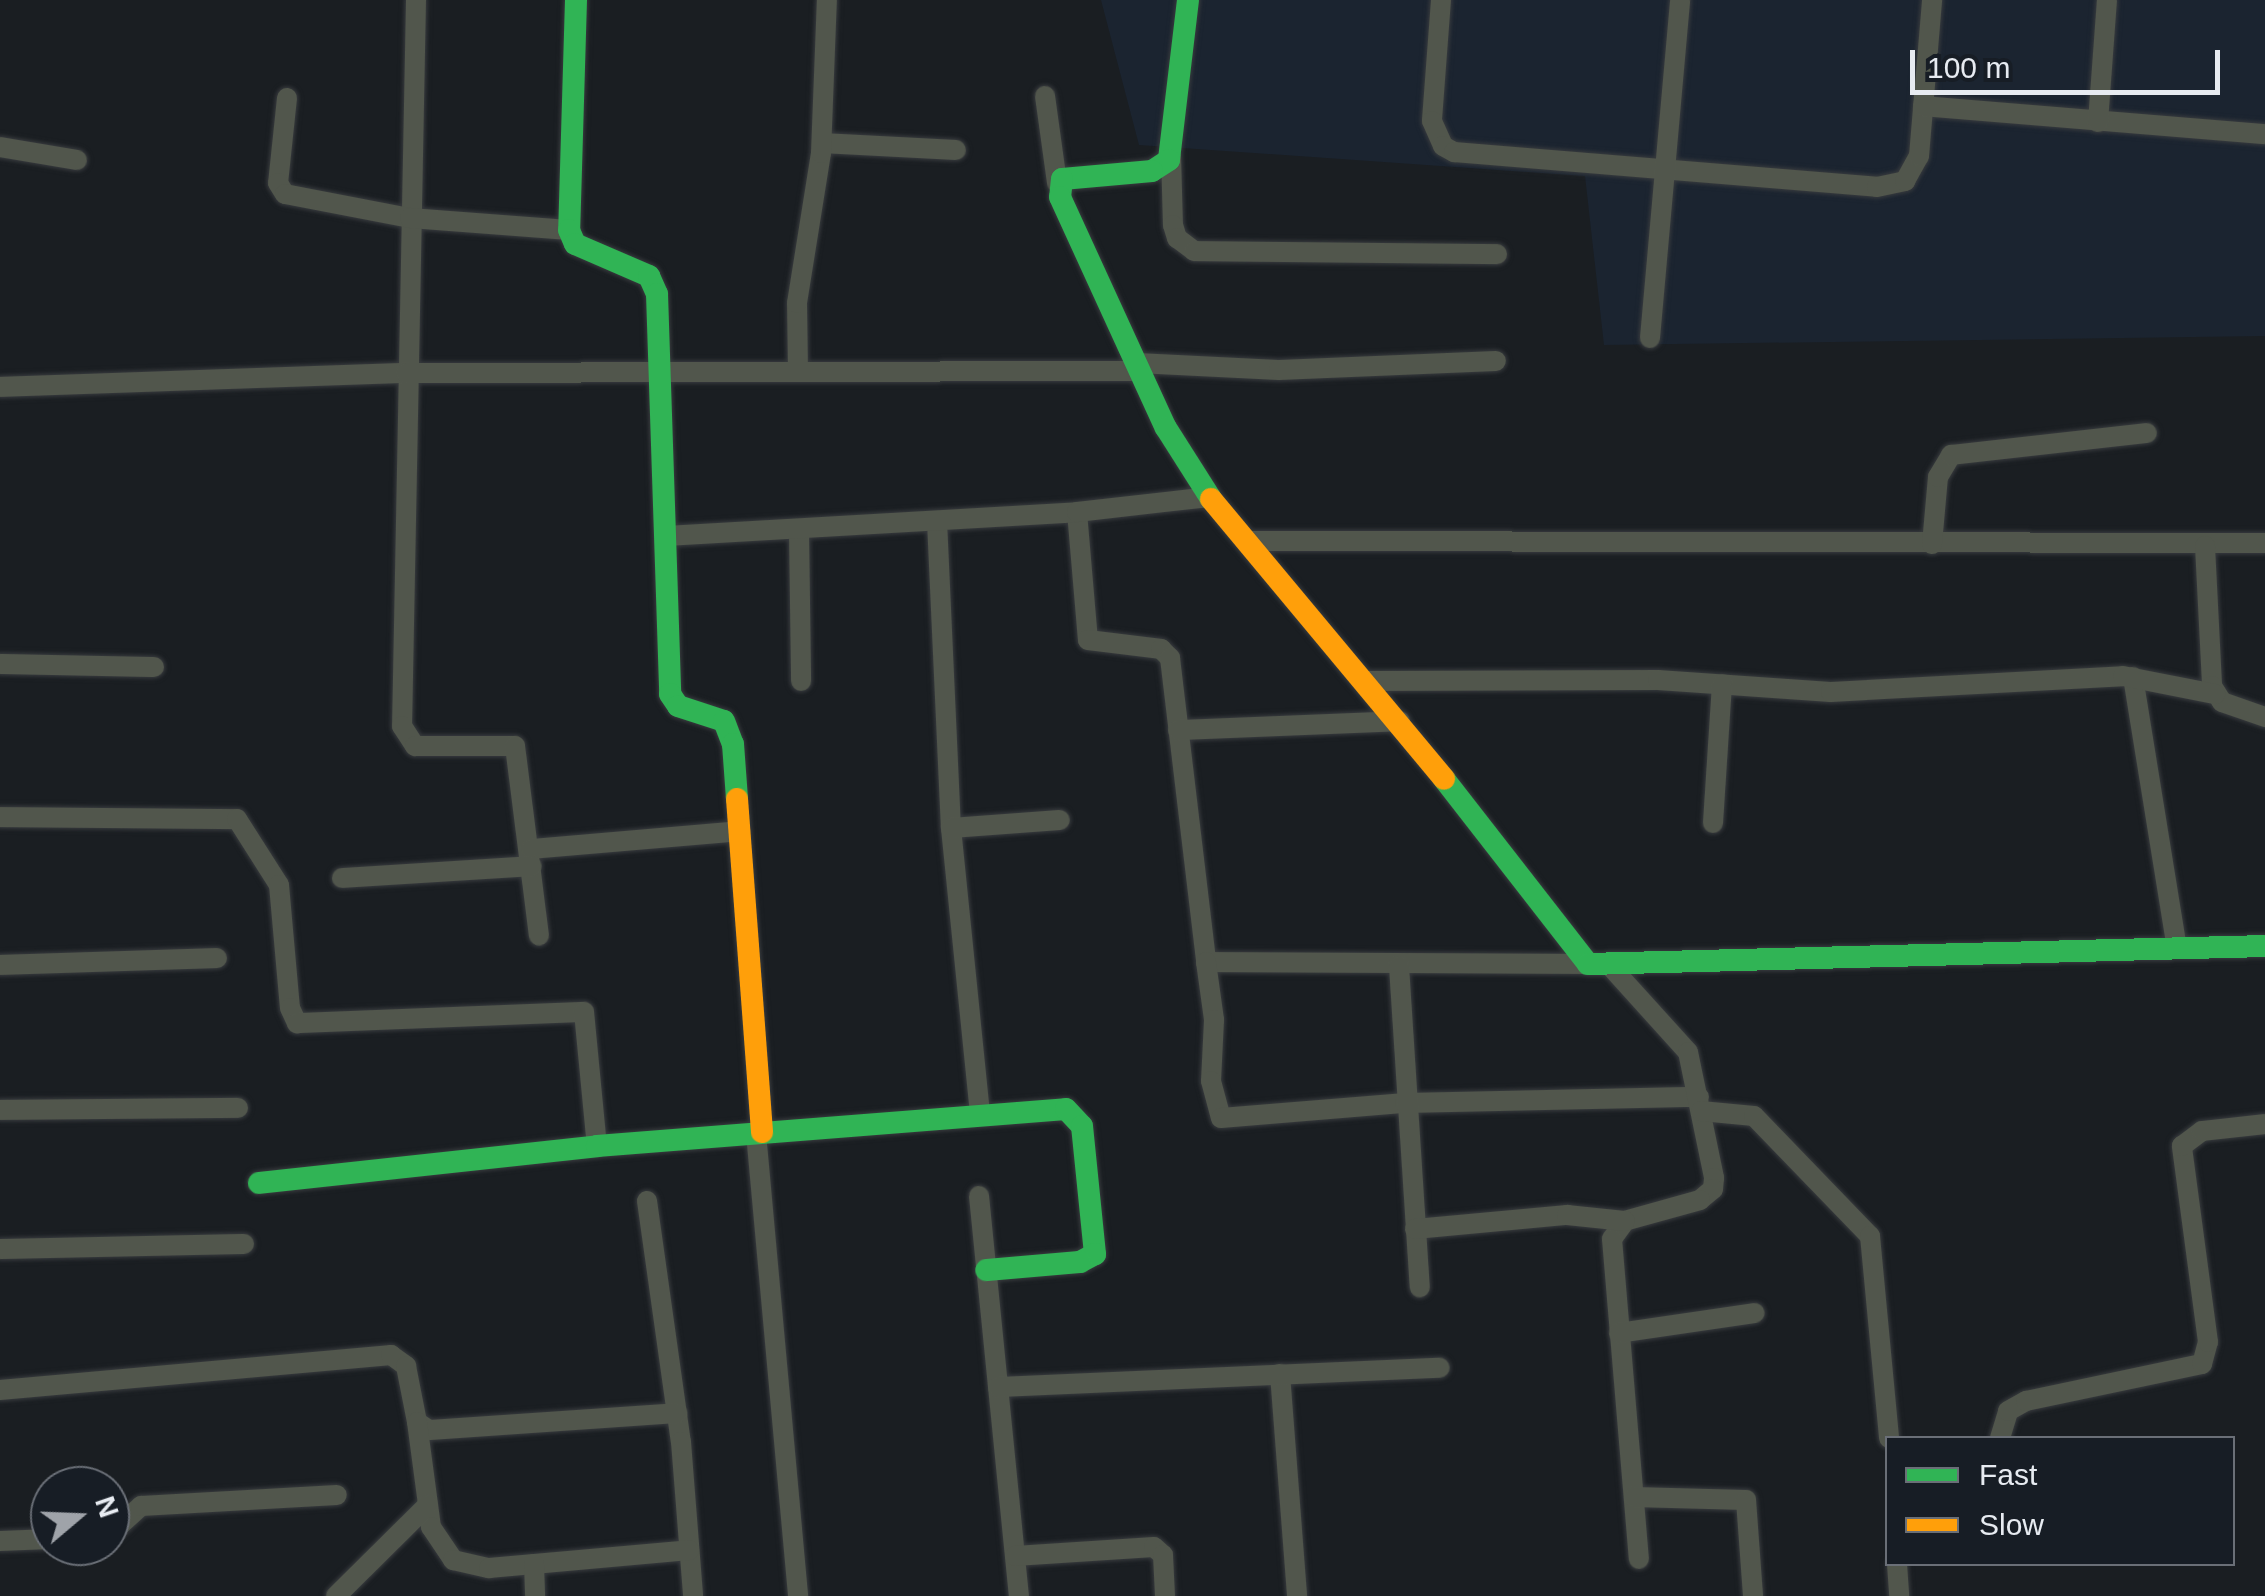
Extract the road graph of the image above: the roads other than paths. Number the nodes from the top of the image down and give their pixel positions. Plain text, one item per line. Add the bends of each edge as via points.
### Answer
1 (416, 0) edge
2 (576, 0) edge
3 (827, 0) edge
4 (1188, 0) edge
5 (1441, 0) edge
6 (1680, 0) edge
7 (1932, 0) edge
8 (2108, 0) edge
9 (1045, 96) dead end
10 (287, 98) dead end
11 (1923, 106) junction
12 (2098, 122) junction
13 (2265, 134) edge
14 (822, 143) junction
15 (0, 146) edge
16 (956, 150) dead end
17 (1171, 155) junction
18 (76, 160) dead end
19 (1668, 166) junction
20 (1058, 183) junction
21 (410, 218) junction
22 (569, 230) junction
23 (1496, 254) dead end
24 (1650, 338) dead end
25 (1496, 361) dead end
26 (1139, 367) junction
27 (662, 372) junction
28 (798, 372) junction
29 (406, 373) junction
30 (0, 387) edge
31 (2148, 434) dead end
32 (1209, 497) junction
33 (1077, 512) junction
34 (937, 521) junction
35 (799, 530) junction
36 (666, 536) junction
37 (1246, 540) junction
38 (2265, 543) edge
39 (1932, 544) junction
40 (2205, 546) junction
41 (0, 664) edge
42 (154, 667) dead end
43 (2133, 677) junction
44 (801, 681) dead end
45 (1367, 681) junction
46 (1722, 684) junction
47 (2216, 694) junction
48 (2265, 717) edge
49 (1400, 721) junction
50 (1178, 730) junction
51 (0, 817) edge
52 (1060, 820) dead end
53 (1713, 823) dead end
54 (951, 828) junction
55 (740, 831) junction
56 (531, 858) junction
57 (342, 878) dead end
58 (539, 935) dead end
59 (2265, 946) edge
60 (2177, 948) junction
61 (216, 958) dead end
62 (1206, 962) junction
63 (1588, 964) junction
64 (0, 966) edge
65 (1398, 966) junction
66 (1612, 968) junction
67 (1405, 1104) junction
68 (1700, 1104) junction
69 (238, 1108) dead end
70 (0, 1110) edge
71 (980, 1114) junction
72 (2265, 1124) edge
73 (759, 1132) junction
74 (597, 1146) junction
75 (259, 1183) dead end
76 (979, 1196) dead end
77 (648, 1201) dead end
78 (1626, 1221) junction
79 (1415, 1228) junction
80 (244, 1244) dead end
81 (0, 1250) edge
82 (986, 1270) junction
83 (1420, 1287) dead end
84 (1755, 1312) dead end
85 (1619, 1333) junction
86 (1440, 1368) dead end
87 (1280, 1374) junction
88 (998, 1387) junction
89 (0, 1390) edge
90 (677, 1414) junction
91 (417, 1422) junction
92 (1890, 1436) edge
93 (2001, 1436) edge
94 (336, 1495) dead end
95 (1634, 1497) junction
96 (428, 1505) junction
97 (130, 1516) edge
98 (30, 1540) edge
99 (0, 1541) edge
100 (689, 1550) junction
101 (1014, 1556) junction
102 (1639, 1560) dead end
103 (534, 1564) junction
104 (1897, 1566) edge
105 (336, 1596) edge
106 (535, 1596) edge
107 (693, 1596) edge
108 (798, 1596) edge
109 (1019, 1596) edge
110 (1165, 1596) edge
111 (1296, 1596) edge
112 (1753, 1596) edge
113 (1899, 1596) edge

1 - 21 street
2 - 22 street
3 - 14 street
4 - 17 street
5 - 19 street via 1432,121 1443,146
6 - 19 street
7 - 11 street
8 - 12 street
9 - 20 street
10 - 21 street via 280,189
11 - 12 street
11 - 19 street via 1913,172 1891,185
12 - 13 street
14 - 16 street
14 - 28 street via 797,302
15 - 18 street
17 - 20 street via 1152,170
17 - 23 street via 1173,225 1177,238 1194,251
19 - 24 street
20 - 26 street
21 - 22 street
21 - 29 street
22 - 27 street via 575,244 655,284
25 - 26 street via 1278,370
26 - 28 street
26 - 32 street
27 - 28 street
27 - 29 street
27 - 36 street
29 - 30 street
29 - 56 street via 404,735 414,746 515,746
31 - 39 street via 1951,456 1938,478
32 - 33 street
32 - 37 street
33 - 34 street
33 - 50 street via 1088,640 1167,653
34 - 35 street
34 - 54 street
35 - 36 street
35 - 44 street
36 - 55 street via 670,694 678,706 714,715 730,732
37 - 39 street
37 - 45 street
38 - 40 street
39 - 40 street
40 - 47 street
41 - 42 street
43 - 46 street via 1848,692
43 - 47 street
43 - 60 street
45 - 46 street
45 - 49 street
46 - 53 street
47 - 48 street
49 - 50 street
49 - 63 street
50 - 62 street
51 - 74 street via 220,814 237,820 279,885 290,1008 298,1023 584,1012
52 - 54 street
54 - 71 street
55 - 56 street
55 - 73 street
56 - 57 street
56 - 58 street
59 - 60 street
60 - 66 street
61 - 64 street
62 - 65 street
62 - 67 street via 1214,1020 1210,1081 1221,1118
63 - 65 street
63 - 66 street
65 - 67 street
66 - 68 street via 1679,1036
67 - 68 street
67 - 79 street
68 - 78 street via 1713,1189 1700,1200
68 - 92 street via 1754,1116 1870,1236
69 - 70 street
71 - 73 street
71 - 82 street via 1055,1108 1076,1115 1098,1248 1080,1262
72 - 93 street via 2202,1131 2182,1146 2208,1342 2202,1364 2026,1401 2008,1411
73 - 74 street
73 - 108 street
74 - 75 street
76 - 82 street
77 - 90 street
78 - 79 street via 1567,1215
78 - 85 street via 1612,1239
79 - 83 street
80 - 81 street
82 - 88 street
84 - 85 street
85 - 95 street
86 - 87 street
87 - 88 street
87 - 111 street
88 - 101 street
89 - 91 street via 392,1355 406,1366
90 - 91 street via 429,1430
90 - 100 street
91 - 96 street
94 - 97 street via 141,1506
95 - 102 street
95 - 112 street via 1746,1500
96 - 103 street via 431,1526 453,1560 489,1568
96 - 105 street
98 - 99 street
100 - 103 street
100 - 107 street
101 - 109 street
101 - 110 street via 1154,1548 1163,1555
103 - 106 street
104 - 113 street

